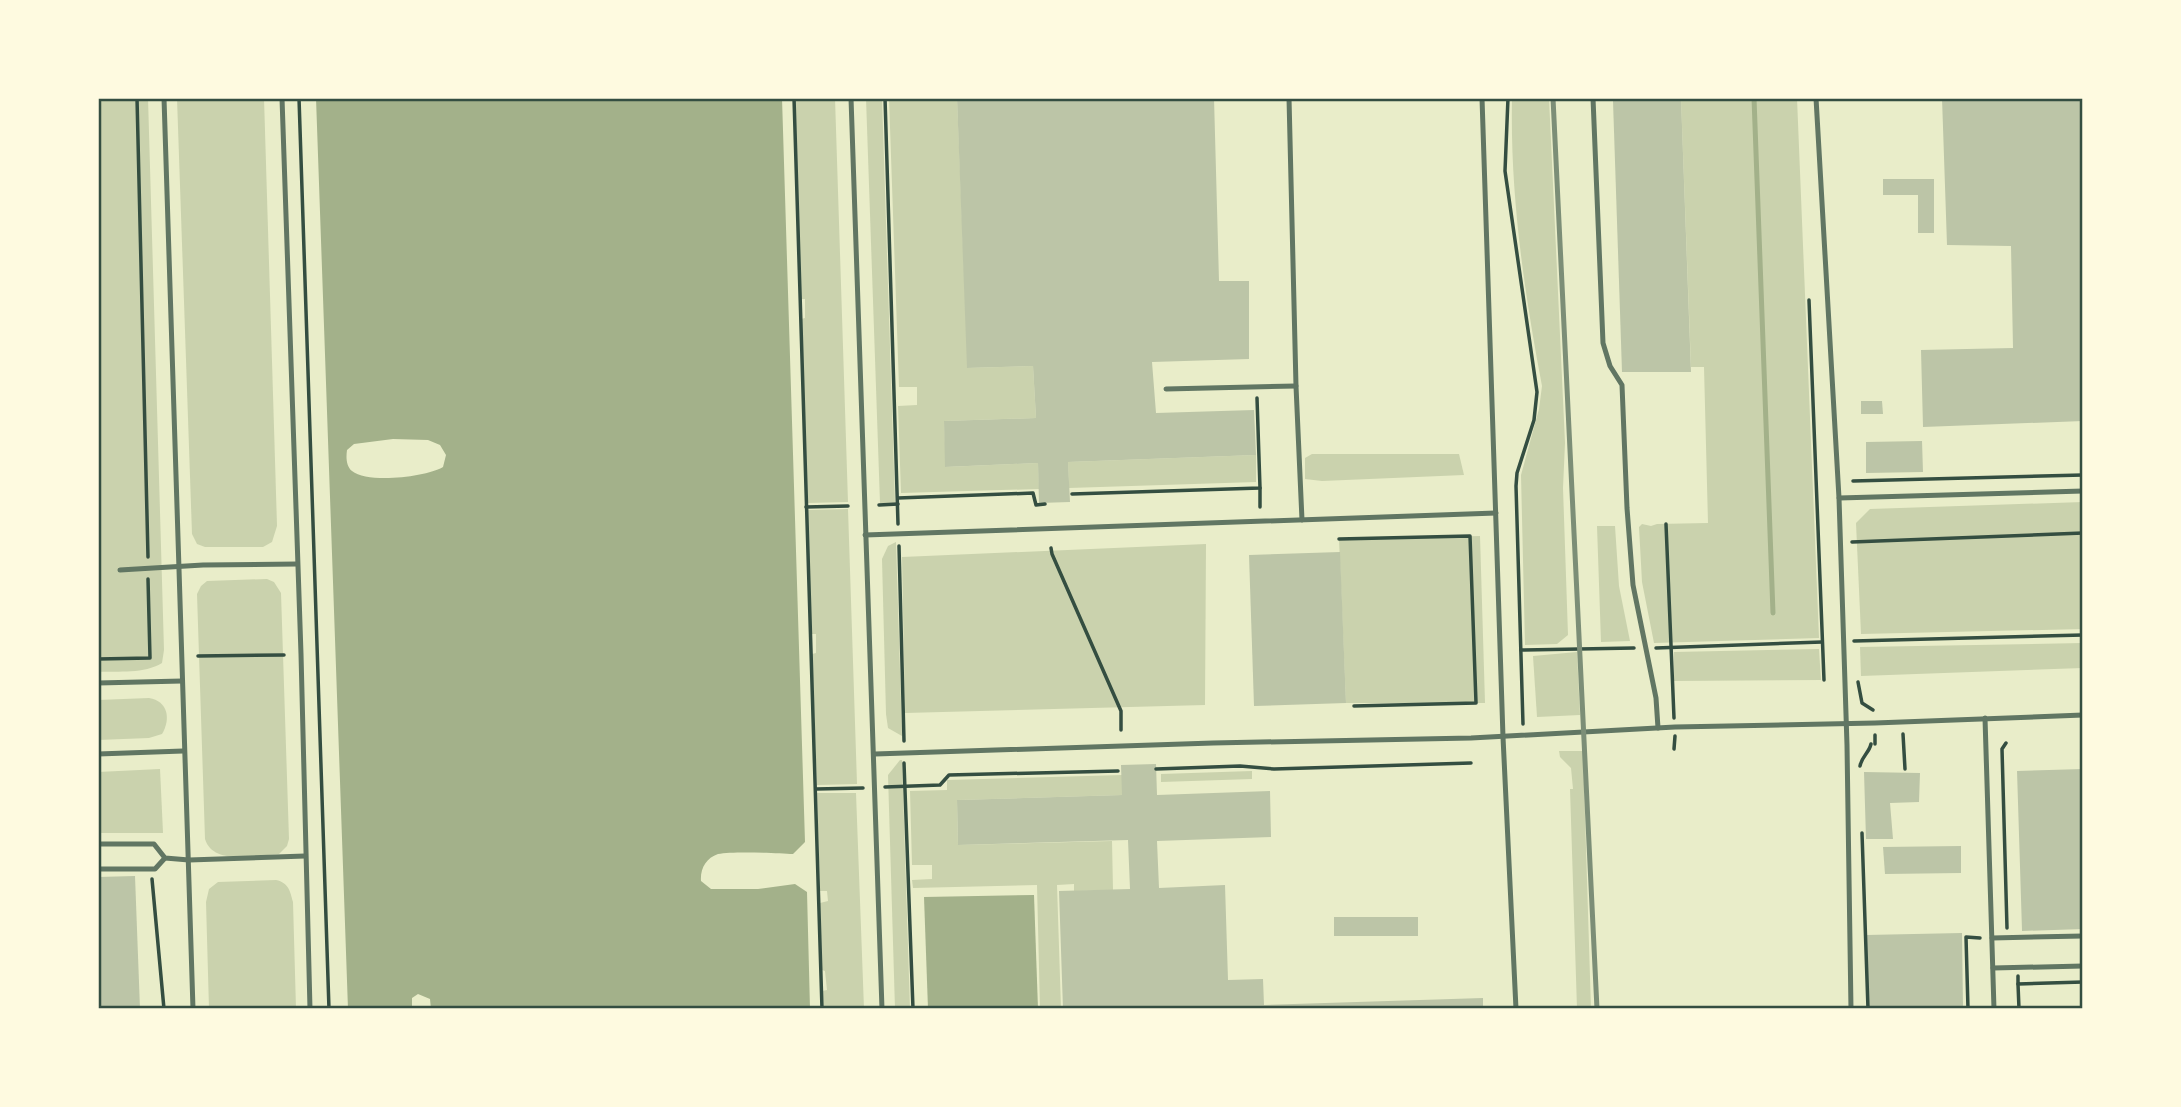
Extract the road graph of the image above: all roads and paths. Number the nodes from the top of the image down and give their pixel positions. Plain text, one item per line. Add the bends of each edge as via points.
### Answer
1 (136, 98) edge
2 (164, 98) edge
3 (282, 98) edge
4 (299, 98) edge
5 (794, 98) edge
6 (852, 98) edge
7 (885, 98) edge
8 (1289, 98) edge
9 (1482, 98) edge
10 (1508, 98) edge
11 (1593, 98) edge
12 (1816, 98) edge
13 (1809, 300) dead end
14 (1296, 386) junction
15 (1166, 388) dead end
16 (1257, 395) dead end
17 (2083, 475) edge
18 (1853, 481) dead end
19 (1260, 488) junction
20 (2083, 491) edge
21 (1072, 494) dead end
22 (898, 498) junction
23 (1839, 498) junction
24 (898, 504) junction
25 (1045, 504) dead end
26 (879, 505) dead end
27 (848, 506) dead end
28 (806, 507) junction
29 (1260, 507) dead end
30 (1496, 513) junction
31 (1302, 520) junction
32 (1665, 524) dead end
33 (2083, 533) edge
34 (899, 534) junction
35 (865, 535) junction
36 (1339, 539) dead end
37 (1852, 540) dead end
38 (1051, 548) dead end
39 (297, 564) junction
40 (179, 567) junction
41 (149, 569) junction
42 (120, 570) dead end
43 (2083, 635) edge
44 (1854, 641) dead end
45 (1822, 642) junction
46 (1670, 647) junction
47 (1648, 648) junction
48 (1521, 650) junction
49 (284, 655) dead end
50 (198, 656) dead end
51 (98, 659) edge
52 (1857, 679) dead end
53 (1824, 680) dead end
54 (181, 681) junction
55 (98, 683) edge
56 (1862, 703) dead end
57 (1354, 706) dead end
58 (2083, 715) edge
59 (1985, 718) junction
60 (1903, 721) junction
61 (1845, 723) junction
62 (1675, 727) junction
63 (1658, 728) junction
64 (1121, 730) dead end
65 (1523, 736) junction
66 (1503, 737) junction
67 (2006, 743) dead end
68 (1871, 744) dead end
69 (1674, 749) dead end
70 (183, 751) junction
71 (904, 753) junction
72 (98, 754) edge
73 (875, 754) junction
74 (1240, 755) dead end
75 (1471, 763) dead end
76 (1240, 766) junction
77 (1156, 769) dead end
78 (1905, 769) dead end
79 (1118, 771) dead end
80 (1859, 771) dead end
81 (905, 786) junction
82 (875, 787) junction
83 (816, 789) junction
84 (1862, 825) dead end
85 (98, 845) edge
86 (305, 856) junction
87 (165, 858) junction
88 (189, 860) junction
89 (98, 869) edge
90 (152, 879) dead end
91 (2083, 936) edge
92 (2007, 937) junction
93 (1992, 938) junction
94 (2083, 965) edge
95 (1993, 968) junction
96 (2018, 984) dead end
97 (164, 1009) edge
98 (192, 1009) edge
99 (310, 1009) edge
100 (329, 1009) edge
101 (822, 1009) edge
102 (882, 1009) edge
103 (913, 1009) edge
104 (1516, 1009) edge
105 (1851, 1009) edge
106 (1868, 1009) edge
107 (1968, 1009) edge
108 (1994, 1009) edge
109 (2019, 1009) edge

1 - 41 path
2 - 40 lane
3 - 39 lane
4 - 100 path
5 - 28 path
6 - 35 lane
7 - 22 path
8 - 14 lane
9 - 30 lane
10 - 48 path via 1504,171 1537,392 1516,486
11 - 47 lane via 1603,343 1622,385 1633,585
12 - 23 lane
13 - 45 path
14 - 15 lane
14 - 31 lane
16 - 19 path
17 - 18 path
19 - 21 path
19 - 29 path
20 - 23 lane
22 - 24 path
22 - 25 path via 1033,493 1037,505
23 - 61 lane
24 - 26 path
24 - 34 path
27 - 28 path
28 - 83 path
30 - 31 lane
30 - 66 lane
31 - 34 lane
32 - 46 path
33 - 37 path
34 - 35 lane
34 - 71 path
35 - 73 lane
36 - 57 path via 1470,536 1475,703
38 - 64 path via 1121,711
39 - 40 lane
39 - 86 lane
40 - 41 lane
40 - 54 lane
41 - 42 lane
41 - 51 path via 150,658
43 - 44 path
45 - 46 path
45 - 53 path
46 - 47 path
46 - 62 path
47 - 48 path
47 - 63 lane
48 - 65 path
49 - 50 path
52 - 56 path
54 - 55 lane
54 - 70 lane
58 - 59 lane
59 - 60 lane
59 - 93 lane
60 - 61 lane
60 - 78 path
61 - 62 lane
61 - 105 lane
62 - 63 lane
62 - 69 path
63 - 65 lane
65 - 66 lane
66 - 71 lane
66 - 104 lane
67 - 92 path via 2002,749
68 - 80 path
70 - 72 lane
70 - 88 lane
71 - 73 lane
71 - 81 path
73 - 82 lane
74 - 76 path
75 - 76 path
76 - 77 path
79 - 81 path via 949,775 940,785
81 - 82 path
81 - 103 path
82 - 83 path
82 - 102 lane
83 - 101 path
84 - 106 path
85 - 87 lane via 154,844
86 - 88 lane
86 - 99 lane
87 - 88 lane
87 - 89 lane via 155,869
88 - 98 lane
90 - 97 path
91 - 92 lane
92 - 93 lane
93 - 95 lane
93 - 107 path via 1966,937
94 - 95 lane
95 - 108 lane
96 - 109 path

